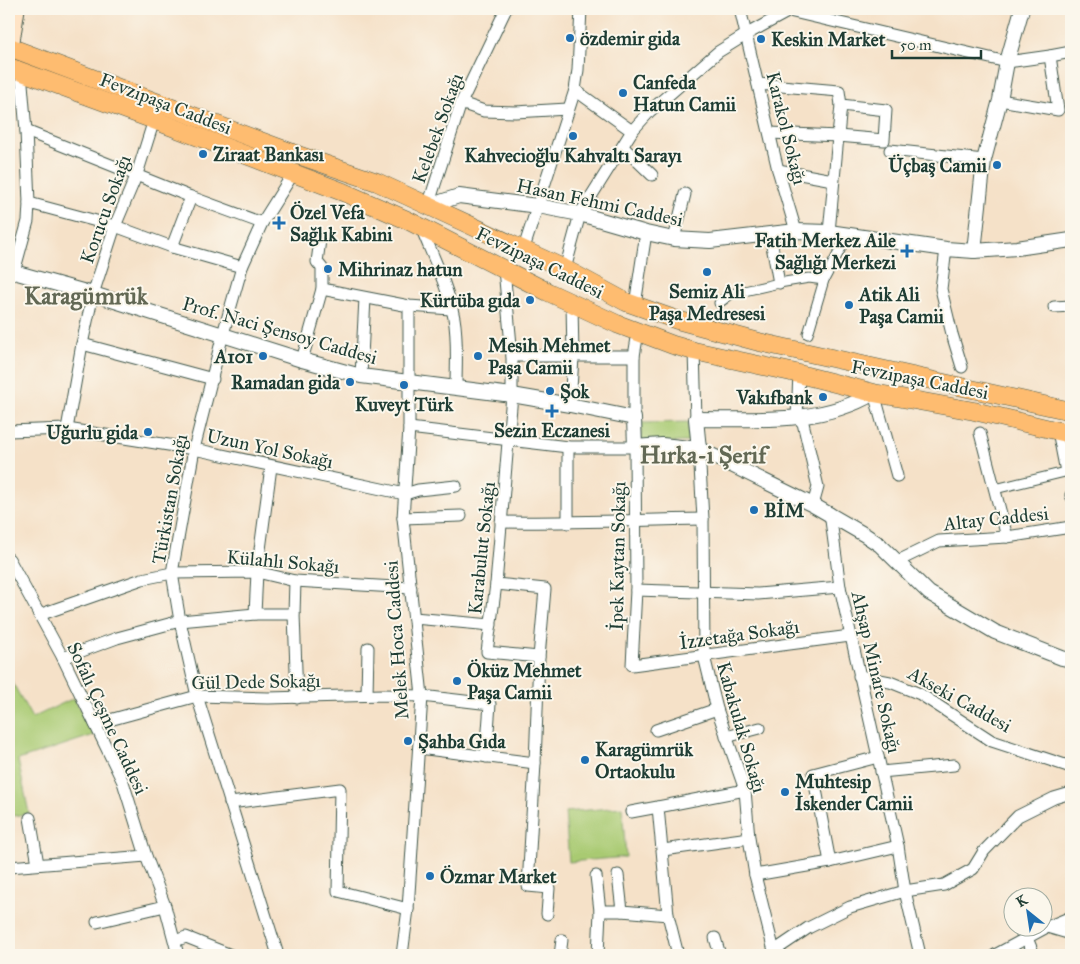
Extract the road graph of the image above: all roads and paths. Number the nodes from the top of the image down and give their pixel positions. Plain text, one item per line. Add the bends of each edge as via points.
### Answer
1 (17, 9) edge
2 (506, 9) edge
3 (581, 9) edge
4 (740, 9) edge
5 (1022, 9) edge
6 (791, 10) edge
7 (747, 34) junction
8 (9, 49) edge
9 (1071, 52) edge
10 (1050, 56) junction
11 (1007, 62) junction
12 (15, 70) edge
13 (758, 84) junction
14 (575, 90) junction
15 (1000, 100) junction
16 (461, 103) junction
17 (841, 105) junction
18 (568, 108) junction
19 (154, 120) junction
20 (26, 131) junction
21 (632, 131) junction
22 (770, 133) junction
23 (838, 136) junction
24 (623, 147) junction
25 (890, 150) dead end
26 (984, 160) junction
27 (296, 164) junction
28 (778, 170) junction
29 (137, 174) junction
30 (652, 174) dead end
31 (834, 180) junction
32 (684, 194) dead end
33 (191, 198) junction
34 (29, 203) junction
35 (428, 206) junction
36 (538, 206) junction
37 (580, 214) junction
38 (262, 223) junction
39 (115, 226) junction
40 (421, 227) junction
41 (796, 231) junction
42 (829, 232) junction
43 (646, 234) junction
44 (770, 235) junction
45 (848, 235) junction
46 (674, 239) junction
47 (320, 240) dead end
48 (1071, 240) edge
49 (172, 247) junction
50 (946, 249) junction
51 (524, 251) junction
52 (974, 251) junction
53 (242, 266) junction
54 (504, 269) junction
55 (565, 269) junction
56 (11, 273) edge
57 (824, 280) junction
58 (780, 283) junction
59 (322, 289) junction
60 (93, 294) junction
61 (365, 298) junction
62 (719, 302) dead end
63 (572, 303) junction
64 (635, 305) junction
65 (410, 306) junction
66 (1054, 306) dead end
67 (1071, 306) edge
68 (451, 309) junction
69 (638, 332) junction
70 (223, 334) junction
71 (808, 334) dead end
72 (82, 344) junction
73 (694, 351) junction
74 (512, 356) junction
75 (634, 356) junction
76 (573, 357) junction
77 (302, 360) junction
78 (962, 367) dead end
79 (799, 374) junction
80 (361, 376) junction
81 (212, 379) junction
82 (409, 382) junction
83 (456, 387) junction
84 (969, 388) junction
85 (874, 393) junction
86 (512, 395) junction
87 (570, 404) junction
88 (974, 411) junction
89 (1071, 411) edge
90 (634, 418) junction
91 (797, 418) junction
92 (696, 420) junction
93 (409, 428) junction
94 (67, 429) junction
95 (9, 430) edge
96 (980, 433) dead end
97 (1064, 433) edge
98 (509, 439) junction
99 (568, 447) junction
100 (635, 447) junction
101 (194, 449) junction
102 (699, 450) junction
103 (271, 467) junction
104 (897, 476) dead end
105 (456, 486) dead end
106 (995, 489) junction
107 (405, 494) junction
108 (813, 505) junction
109 (830, 513) junction
110 (461, 516) dead end
111 (403, 518) junction
112 (637, 520) junction
113 (703, 520) junction
114 (501, 522) junction
115 (568, 523) junction
116 (1071, 527) edge
117 (1007, 537) junction
118 (898, 561) junction
119 (10, 562) edge
120 (257, 572) junction
121 (172, 573) junction
122 (295, 581) junction
123 (496, 584) junction
124 (840, 587) junction
125 (411, 588) junction
126 (636, 590) junction
127 (704, 592) junction
128 (255, 614) junction
129 (294, 614) junction
130 (39, 615) junction
131 (414, 618) junction
132 (180, 620) junction
133 (491, 625) junction
134 (850, 636) junction
135 (368, 648) dead end
136 (539, 656) junction
137 (704, 656) junction
138 (63, 658) junction
139 (1071, 660) edge
140 (632, 665) joint
141 (859, 676) junction
142 (367, 695) junction
143 (197, 696) junction
144 (422, 696) junction
145 (297, 698) junction
146 (717, 709) junction
147 (95, 724) junction
148 (760, 728) dead end
149 (656, 730) dead end
150 (726, 737) junction
151 (419, 748) junction
152 (486, 757) junction
153 (878, 757) junction
154 (535, 763) junction
155 (954, 765) dead end
156 (1071, 767) edge
157 (882, 772) junction
158 (745, 790) junction
159 (1071, 792) edge
160 (230, 803) junction
161 (658, 807) junction
162 (631, 812) dead end
163 (30, 818) dead end
164 (748, 838) junction
165 (898, 846) junction
166 (663, 850) junction
167 (146, 856) junction
168 (830, 862) junction
169 (38, 864) junction
170 (9, 867) edge
171 (618, 875) dead end
172 (755, 875) junction
173 (596, 876) dead end
174 (906, 891) junction
175 (165, 906) junction
176 (408, 909) junction
177 (600, 911) junction
178 (622, 911) junction
179 (547, 914) dead end
180 (668, 915) junction
181 (1071, 917) edge
182 (97, 922) dead end
183 (1052, 924) edge
184 (1052, 928) edge
185 (1071, 934) edge
186 (1030, 936) edge
187 (715, 938) dead end
188 (1027, 938) junction
189 (175, 940) junction
190 (562, 940) dead end
191 (774, 954) edge
192 (178, 955) edge
193 (232, 955) edge
194 (278, 955) edge
195 (402, 955) edge
196 (560, 955) edge
197 (598, 955) edge
198 (678, 955) edge
199 (720, 955) edge
200 (920, 955) edge
201 (995, 955) edge
202 (1034, 955) edge

1 - 8 main road
2 - 16 street, Kelebek Sokağı
3 - 14 street
4 - 7 street, Karakol Sokağı
5 - 11 street
6 - 7 street
6 - 11 street
7 - 13 street, Karakol Sokağı
7 - 21 street via 718,52 650,111
8 - 27 main road, Fevzipaşa Caddesi
9 - 10 street
10 - 11 street
10 - 15 street via 1058,110
11 - 15 street
12 - 19 main road, Fevzipaşa Caddesi
12 - 20 street
13 - 17 street via 839,91
13 - 22 street, Karakol Sokağı
14 - 18 street
14 - 21 street
15 - 26 street
16 - 18 street via 484,111
16 - 35 street, Kelebek Sokağı
17 - 23 street
17 - 23 street via 886,110 884,140
18 - 36 street
19 - 27 main road, Fevzipaşa Caddesi via 238,153
19 - 29 street, Korucu Sokağı
20 - 29 street
20 - 34 street
21 - 24 street
22 - 23 street
22 - 28 street, Karakol Sokağı
23 - 31 street
24 - 30 street
24 - 37 street
25 - 26 street
26 - 52 street
27 - 35 main road, Fevzipaşa Caddesi via 377,182
27 - 38 street, Türkistan Sokağı
27 - 40 main road, Fevzipaşa Caddesi
28 - 31 street
28 - 41 street, Karakol Sokağı
29 - 33 street
29 - 39 street, Korucu Sokağı
31 - 42 street
32 - 46 street
33 - 38 street
33 - 49 street
34 - 39 street
34 - 56 street via 28,221
35 - 36 street, Hasan Fehmi Caddesi via 459,196
35 - 51 main road, Fevzipaşa Caddesi
36 - 37 street, Hasan Fehmi Caddesi
36 - 51 street
37 - 43 street, Hasan Fehmi Caddesi
37 - 55 street
38 - 53 street, Türkistan Sokağı
39 - 49 street
39 - 60 street, Korucu Sokağı
40 - 54 main road, Fevzipaşa Caddesi
40 - 68 street via 445,285
41 - 42 street, Hasan Fehmi Caddesi
41 - 44 street, Hasan Fehmi Caddesi
42 - 45 street, Hasan Fehmi Caddesi
43 - 46 street, Hasan Fehmi Caddesi
43 - 64 street
44 - 46 street, Hasan Fehmi Caddesi via 710,241
44 - 58 street
45 - 50 street, Hasan Fehmi Caddesi
45 - 57 street
47 - 59 street via 317,262 322,268
48 - 52 street, Hasan Fehmi Caddesi
49 - 53 street
50 - 52 street, Hasan Fehmi Caddesi
50 - 78 street via 941,289
51 - 55 main road, Fevzipaşa Caddesi
53 - 70 street, Türkistan Sokağı
54 - 63 main road, Fevzipaşa Caddesi
54 - 74 street, Karabulut Sokağı
55 - 64 main road, Fevzipaşa Caddesi
56 - 60 street, Prof. Naci Şensoy Caddesi
57 - 58 street via 809,278
57 - 71 street
58 - 62 street via 731,294
59 - 61 street
59 - 77 street
60 - 70 street, Prof. Naci Şensoy Caddesi
60 - 72 street, Korucu Sokağı
61 - 65 street
61 - 80 street
63 - 69 main road, Fevzipaşa Caddesi
63 - 76 street
64 - 84 main road, Fevzipaşa Caddesi via 759,342
65 - 68 street
65 - 82 street, Melek Hoca Caddesi
66 - 67 street
68 - 83 street via 456,338
69 - 73 main road, Fevzipaşa Caddesi
69 - 75 street
70 - 77 street, Prof. Naci Şensoy Caddesi
70 - 81 street, Türkistan Sokağı
72 - 81 street
72 - 94 street, Korucu Sokağı
73 - 79 main road, Fevzipaşa Caddesi
73 - 92 street
74 - 76 street
74 - 86 street, Karabulut Sokağı
75 - 76 street
75 - 90 street
76 - 87 street
77 - 80 street, Prof. Naci Şensoy Caddesi
79 - 85 main road, Fevzipaşa Caddesi
79 - 91 street
80 - 82 street, Prof. Naci Şensoy Caddesi
81 - 101 street, Türkistan Sokağı
82 - 83 street, Prof. Naci Şensoy Caddesi
82 - 93 street, Melek Hoca Caddesi
83 - 86 street, Prof. Naci Şensoy Caddesi
84 - 88 main road
84 - 89 main road, Fevzipaşa Caddesi
85 - 88 main road, Fevzipaşa Caddesi
85 - 91 street via 836,410
85 - 104 street
86 - 87 street, Prof. Naci Şensoy Caddesi
86 - 98 street, Karabulut Sokağı
87 - 90 street, Prof. Naci Şensoy Caddesi
88 - 97 main road, Fevzipaşa Caddesi
90 - 100 street
91 - 92 street
91 - 108 street via 802,422 818,487
92 - 102 street
93 - 98 street
93 - 107 street, Melek Hoca Caddesi
94 - 95 street, Uzun Yol Sokağı
94 - 101 street, Uzun Yol Sokağı
96 - 106 street
97 - 106 street via 1064,472
98 - 99 street
98 - 114 street, Karabulut Sokağı
99 - 100 street
99 - 115 street
100 - 102 street
100 - 112 street, İpek Kaytan Sokağı
101 - 103 street, Uzun Yol Sokağı
101 - 121 street, Türkistan Sokağı
102 - 108 street
102 - 113 street, Kabakulak Sokağı
103 - 107 street, Uzun Yol Sokağı
103 - 120 street
105 - 107 street
106 - 117 street
107 - 111 street, Melek Hoca Caddesi
108 - 109 street
109 - 118 street via 866,535
109 - 124 street, Ahşap Minare Sokağı
110 - 111 street
111 - 125 street, Melek Hoca Caddesi
112 - 113 street
112 - 115 street
112 - 126 street, İpek Kaytan Sokağı
113 - 127 street, Kabakulak Sokağı
114 - 115 street
114 - 123 street, Karabulut Sokağı
116 - 117 street, Altay Caddesi
117 - 118 street, Altay Caddesi via 939,541
118 - 139 street via 930,593 995,632
119 - 130 street, Sofalı Çeşme Caddesi
120 - 121 street, Külahlı Sokağı
120 - 122 street, Külahlı Sokağı
120 - 128 street
121 - 130 street, Külahlı Sokağı via 142,579
121 - 132 street, Türkistan Sokağı
122 - 125 street, Külahlı Sokağı
122 - 129 street
123 - 133 street, Karabulut Sokağı
123 - 136 street via 545,589
124 - 127 street via 758,594
124 - 134 street, Ahşap Minare Sokağı
125 - 131 street, Melek Hoca Caddesi
126 - 127 street
126 - 140 street, İpek Kaytan Sokağı
127 - 137 street, Kabakulak Sokağı
128 - 129 street
128 - 132 street
129 - 145 street
130 - 138 street, Sofalı Çeşme Caddesi
131 - 133 street
131 - 144 street, Melek Hoca Caddesi
132 - 138 street
132 - 143 street, Türkistan Sokağı
133 - 136 street, Karabulut Sokağı via 487,652
134 - 137 street, İzzetağa Sokağı
134 - 141 street, Ahşap Minare Sokağı
135 - 142 street
136 - 154 street
137 - 140 street, İzzetağa Sokağı
137 - 146 street, Kabakulak Sokağı
138 - 147 street, Sofalı Çeşme Caddesi
141 - 153 street, Ahşap Minare Sokağı
141 - 156 street, Akseki Caddesi via 890,682 920,694 992,741
142 - 144 street, Gül Dede Sokağı
142 - 145 street, Gül Dede Sokağı
143 - 145 street, Gül Dede Sokağı
143 - 147 street, Gül Dede Sokağı
143 - 160 street, Türkistan Sokağı
144 - 151 street, Melek Hoca Caddesi
144 - 152 street, Gül Dede Sokağı via 490,704
146 - 149 street
146 - 150 street, Kabakulak Sokağı
147 - 167 street, Sofalı Çeşme Caddesi via 123,782
148 - 150 street
150 - 158 street, Kabakulak Sokağı
151 - 152 street
151 - 176 street, Melek Hoca Caddesi
152 - 154 street
153 - 157 street, Ahşap Minare Sokağı
153 - 168 street via 813,774
154 - 179 street via 528,886 549,888
155 - 157 street
157 - 165 street, Ahşap Minare Sokağı
158 - 161 street
158 - 164 street, Kabakulak Sokağı
159 - 174 street via 1018,816 984,851 973,869 944,884
160 - 176 street via 340,789 338,891
160 - 194 street, Türkistan Sokağı
161 - 162 street
161 - 166 street
163 - 169 street
164 - 166 street
164 - 172 street, Kabakulak Sokağı
165 - 168 street
165 - 174 street, Ahşap Minare Sokağı
166 - 180 street
167 - 169 street
167 - 175 street, Sofalı Çeşme Caddesi
168 - 172 street
169 - 170 street
171 - 178 street
172 - 191 street, Kabakulak Sokağı
173 - 177 street
174 - 191 street via 850,907 808,928
174 - 200 street, Ahşap Minare Sokağı
175 - 182 street
175 - 189 street, Sofalı Çeşme Caddesi
176 - 195 street, Melek Hoca Caddesi
177 - 178 street
177 - 197 street
178 - 180 street
180 - 198 street
181 - 183 street
184 - 185 street
186 - 188 street
187 - 199 street
188 - 201 street
188 - 202 street
189 - 192 street, Sofalı Çeşme Caddesi
189 - 193 street via 186,938
190 - 196 street

